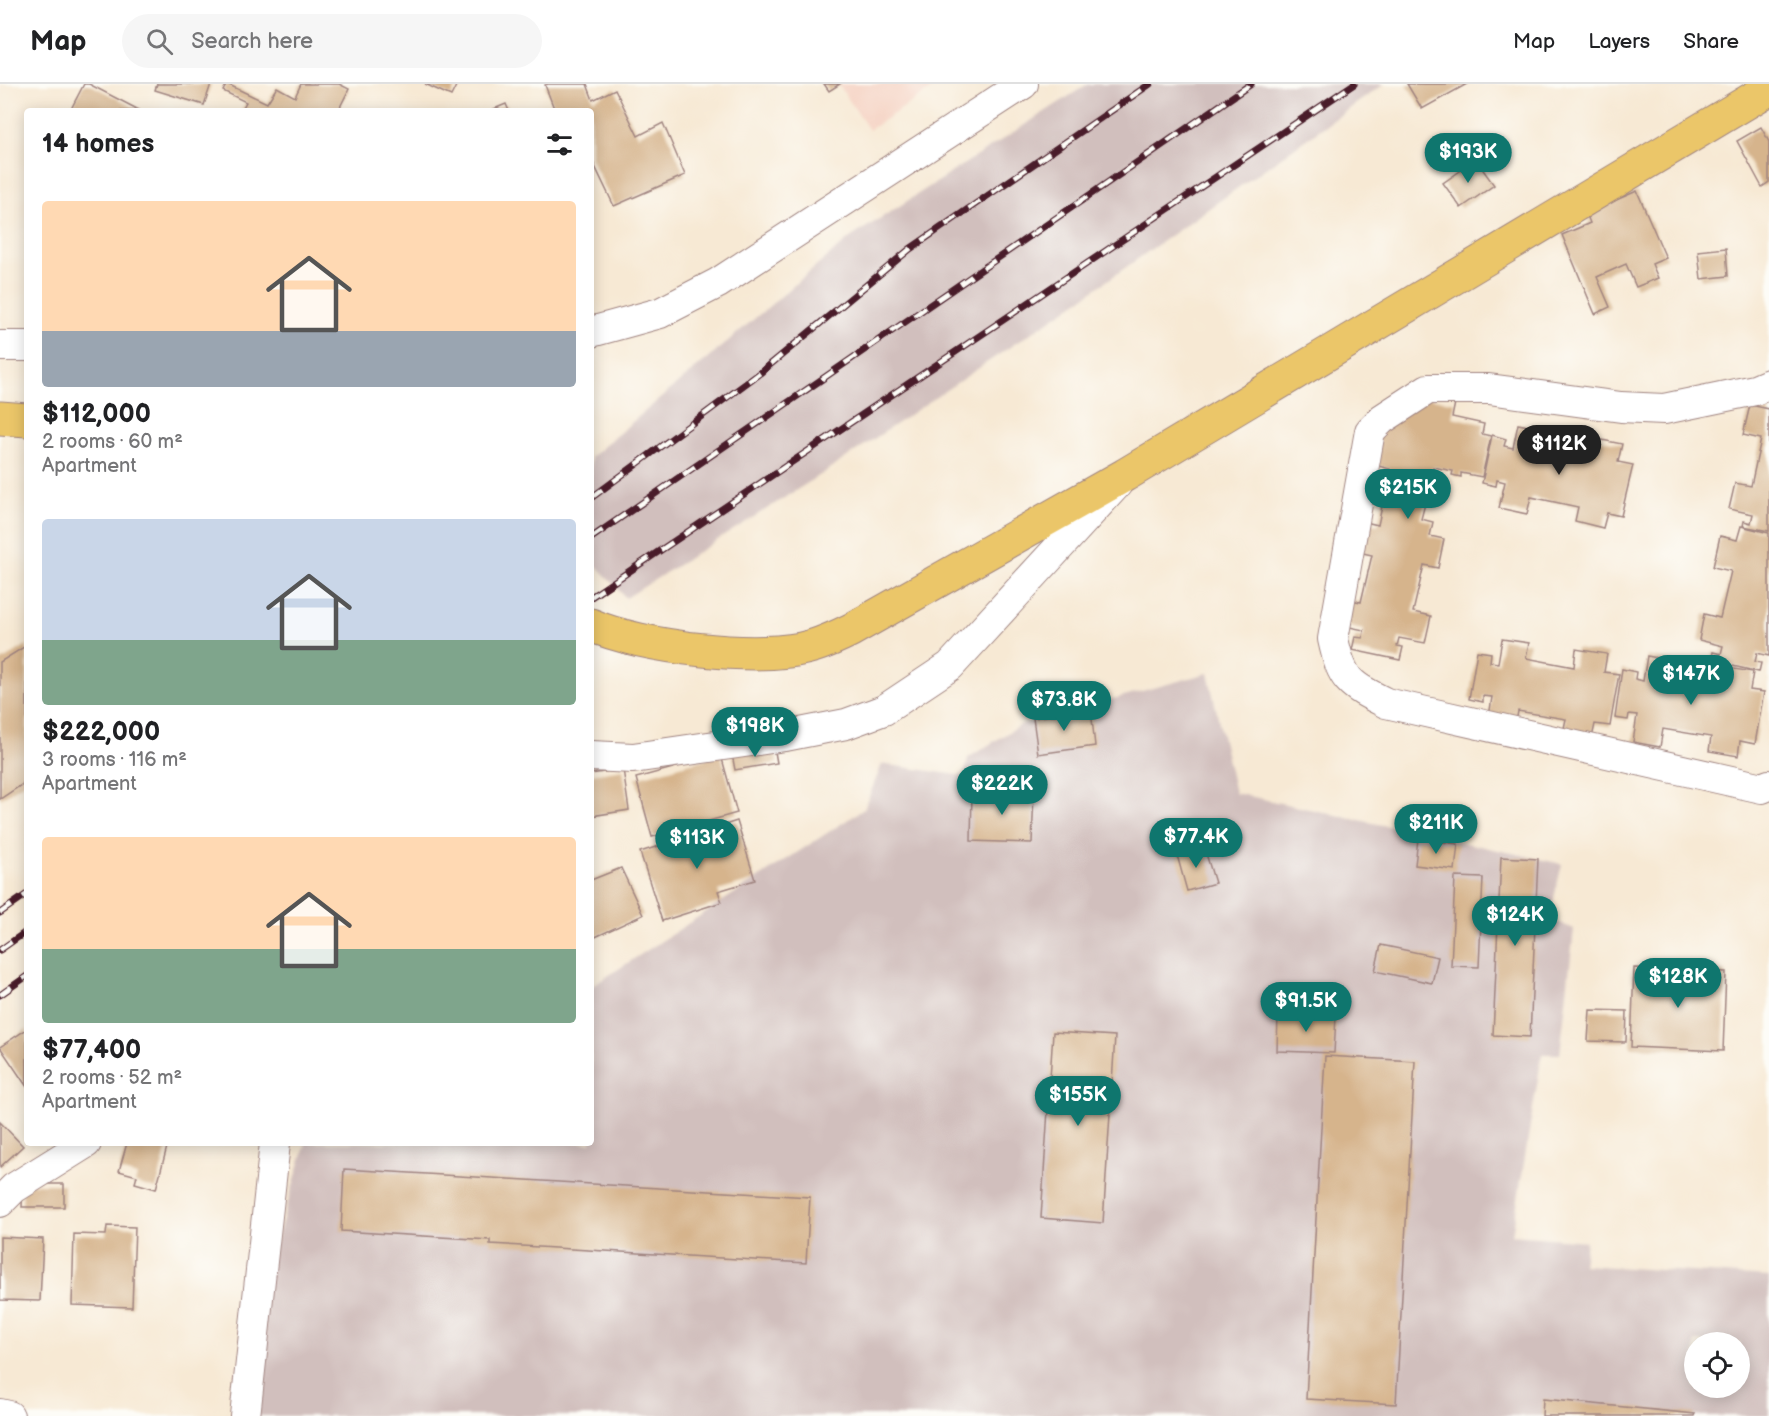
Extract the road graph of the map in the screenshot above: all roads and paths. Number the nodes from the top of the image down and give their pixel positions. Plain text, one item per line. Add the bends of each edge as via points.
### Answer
1 (1023, 84) edge
2 (1769, 88) edge
3 (594, 331) edge
4 (0, 346) edge
5 (24, 346) edge
6 (1769, 384) edge
7 (0, 418) edge
8 (24, 420) edge
9 (1125, 475) junction
10 (594, 626) edge
11 (594, 756) edge
12 (1769, 785) edge
13 (81, 1146) edge
14 (275, 1146) edge
15 (0, 1202) edge
16 (0, 1414) edge
17 (9, 1416) edge
18 (245, 1416) edge

1 - 3 street via 718,283 660,313
2 - 9 main road
4 - 5 street
6 - 12 street via 1664,409 1489,389 1428,389 1370,431 1333,639 1340,670 1356,688 1386,703 1762,788
7 - 8 main road
9 - 10 main road via 851,630 811,647 759,652 706,651 607,632
9 - 11 street via 950,666 884,710 846,724 785,736 633,758
13 - 15 street via 14,1188
14 - 18 street
16 - 17 street

